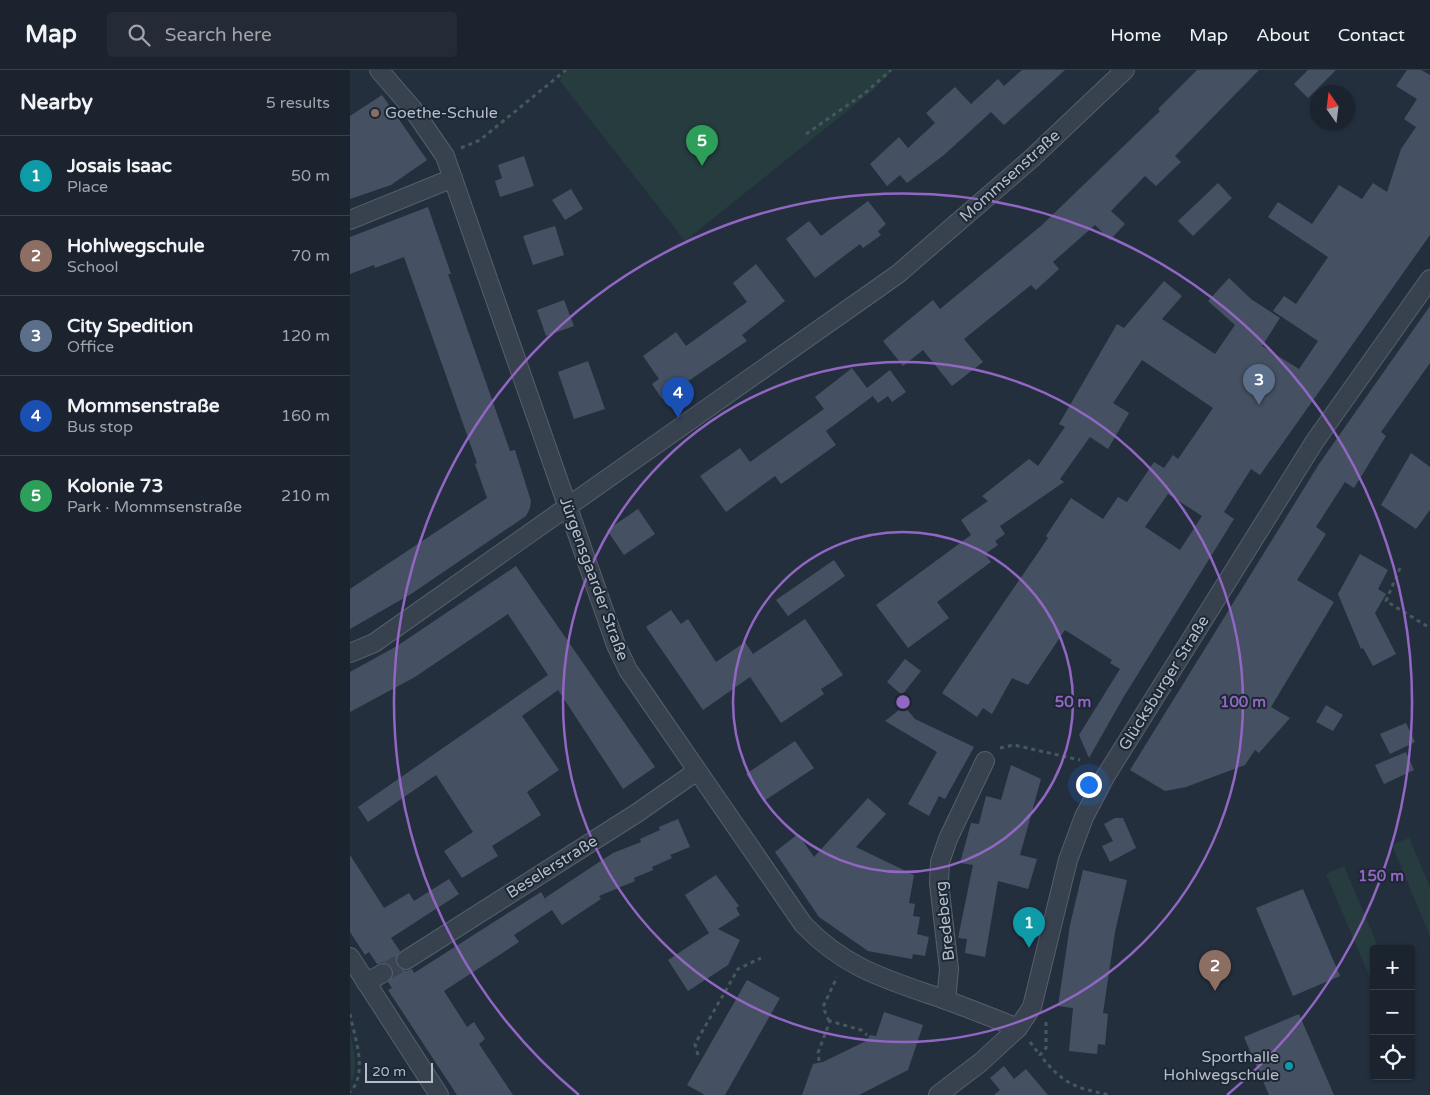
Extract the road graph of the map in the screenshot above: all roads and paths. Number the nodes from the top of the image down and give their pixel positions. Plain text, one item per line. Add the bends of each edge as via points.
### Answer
1 (379, 70) edge
2 (566, 70) edge
3 (891, 70) edge
4 (1125, 70) edge
5 (806, 134) dead end
6 (445, 156) junction
7 (453, 178) junction
8 (350, 220) edge
9 (1430, 279) edge
10 (568, 507) junction
11 (1400, 568) dead end
12 (1430, 628) edge
13 (350, 654) edge
14 (1080, 760) dead end
15 (985, 761) joint
16 (697, 771) junction
17 (350, 957) edge
18 (761, 958) dead end
19 (406, 960) tunnel mouth
20 (844, 960) junction
21 (383, 974) tunnel mouth
22 (366, 983) junction
23 (946, 1000) junction
24 (1032, 1007) junction
25 (350, 1014) edge
26 (830, 1021) junction
27 (867, 1035) dead end
28 (1024, 1035) junction
29 (698, 1055) dead end
30 (1040, 1055) junction
31 (819, 1061) dead end
32 (350, 1092) edge
33 (439, 1095) edge
34 (938, 1095) edge
35 (1110, 1095) edge

1 - 6 street, Jürgensgaarder Straße via 412,108
2 - 6 path via 480,140
3 - 5 path via 865,93
4 - 10 street, Mommsenstraße via 1031,159 898,274
6 - 7 street, Jürgensgaarder Straße
7 - 8 street
7 - 10 street, Jürgensgaarder Straße
9 - 24 street, Glücksburger Straße via 1315,441 1105,777 1084,817 1068,860
10 - 13 street, Mommsenstraße via 374,643
10 - 16 street, Jürgensgaarder Straße via 616,645 628,670
11 - 12 path via 1386,601
14 - 15 path via 1014,745 1000,748
15 - 23 street, Bredeberg via 940,862 939,883 949,969
16 - 19 street, Beselerstraße via 637,813
16 - 20 street, Jürgensgaarder Straße via 803,924
17 - 22 street
18 - 29 path via 738,969 695,1044
20 - 23 street, Jürgensgaarder Straße via 884,979
20 - 26 path via 822,1007
21 - 22 street
22 - 33 street
23 - 28 street, Jürgensgaarder Straße
24 - 28 street, Glücksburger Straße
24 - 30 path via 1046,1020 1046,1048
25 - 32 path via 359,1058 358,1075
26 - 27 path via 861,1030
26 - 31 path via 818,1053
28 - 30 path
28 - 34 street, Glücksburger Straße
30 - 35 path via 1054,1073 1078,1088

